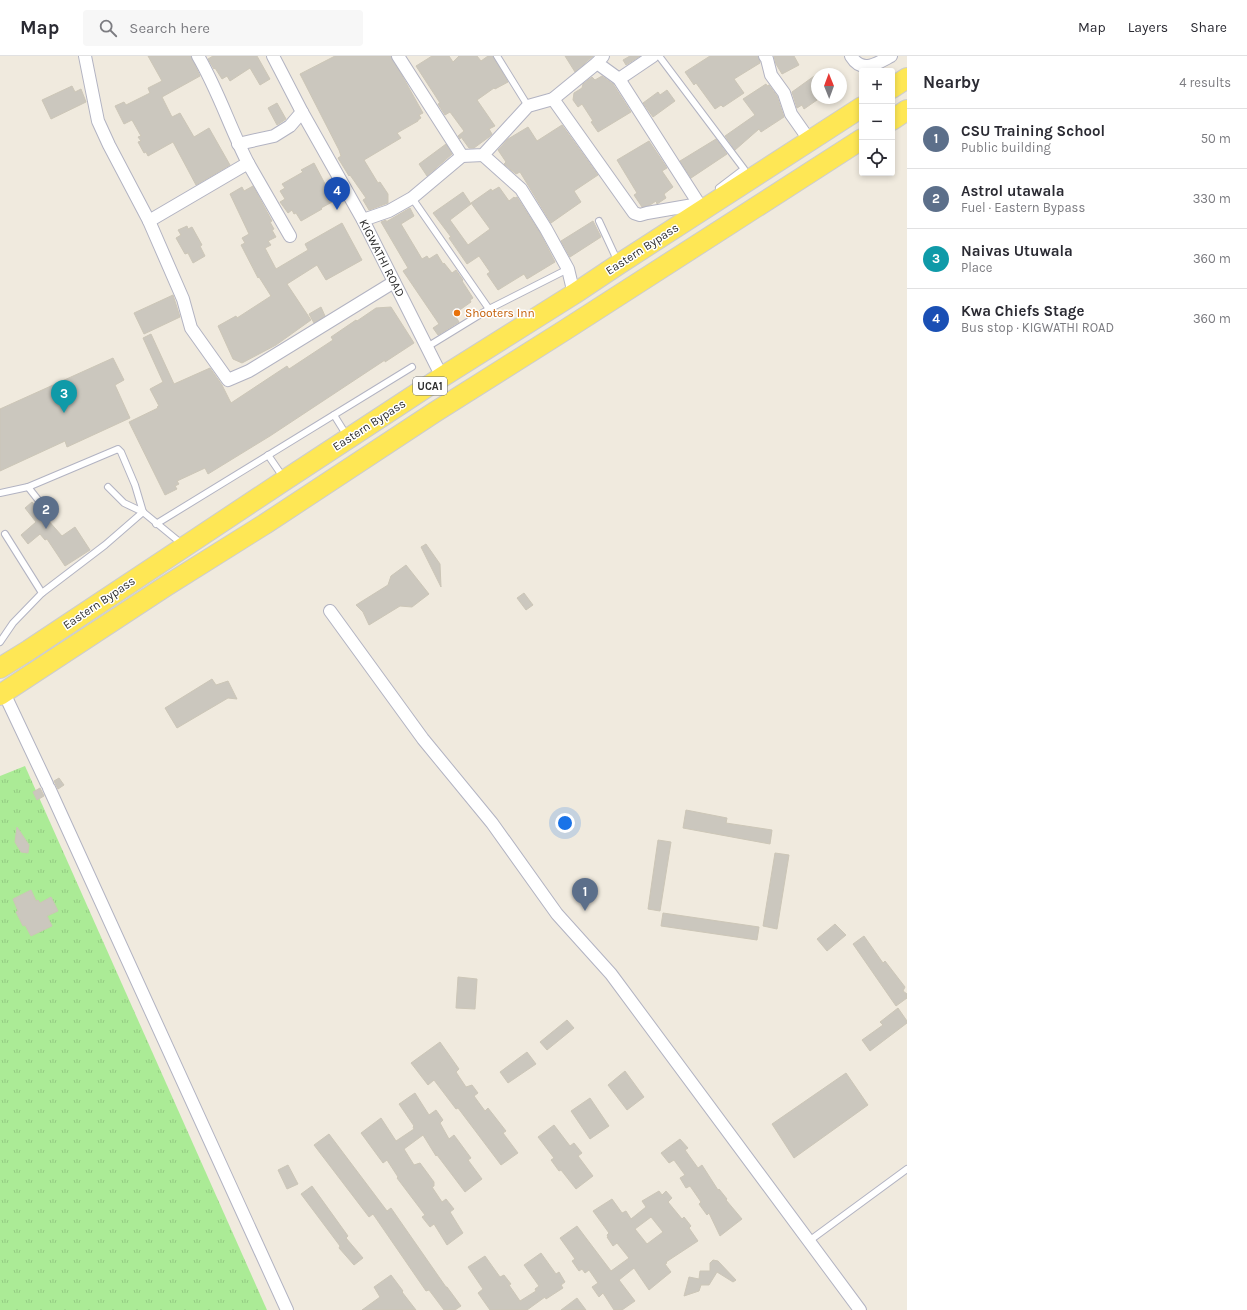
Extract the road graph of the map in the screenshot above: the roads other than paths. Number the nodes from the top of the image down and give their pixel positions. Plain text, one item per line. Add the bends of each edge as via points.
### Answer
1 (85, 56) edge
2 (198, 56) edge
3 (273, 56) edge
4 (398, 56) edge
5 (497, 56) edge
6 (653, 56) edge
7 (659, 56) edge
8 (765, 56) edge
9 (851, 56) edge
10 (890, 56) edge
11 (600, 59) edge
12 (862, 68) edge
13 (907, 78) edge
14 (619, 79) junction
15 (895, 86) edge
16 (553, 99) junction
17 (528, 106) junction
18 (859, 109) edge
19 (907, 110) edge
20 (302, 112) junction
21 (895, 118) edge
22 (860, 140) edge
23 (810, 141) junction
24 (238, 144) junction
25 (483, 155) junction
26 (462, 156) junction
27 (248, 163) junction
28 (716, 191) dead end
29 (412, 198) junction
30 (699, 206) junction
31 (363, 220) junction
32 (149, 221) junction
33 (599, 221) dead end
34 (290, 236) dead end
35 (619, 264) junction
36 (568, 269) junction
37 (394, 282) junction
38 (574, 294) junction
39 (490, 309) junction
40 (427, 348) junction
41 (412, 367) dead end
42 (442, 377) junction
43 (334, 415) junction
44 (349, 438) junction
45 (268, 455) junction
46 (285, 480) junction
47 (28, 487) junction
48 (108, 487) dead end
49 (0, 493) edge
50 (47, 511) dead end
51 (143, 512) junction
52 (156, 524) junction
53 (5, 534) dead end
54 (185, 546) junction
55 (42, 593) junction
56 (330, 612) dead end
57 (0, 642) edge
58 (0, 668) edge
59 (2, 694) edge
60 (907, 1169) edge
61 (809, 1241) junction
62 (287, 1310) edge
63 (860, 1310) edge

1 - 32 street via 98,120
2 - 24 street via 209,75
3 - 20 street, KIGWATHI ROAD
4 - 26 street
5 - 17 lane
6 - 14 street
7 - 28 lane via 744,169
8 - 23 street via 771,75 784,93 792,114
9 - 12 street
10 - 12 street
11 - 14 street
11 - 16 street
13 - 15 main road
14 - 30 street
16 - 17 street
16 - 30 street via 634,214
17 - 25 street
18 - 23 main road, Eastern Bypass / UCA1
19 - 21 main road
20 - 24 street via 290,126 274,136
20 - 31 street, KIGWATHI ROAD
22 - 59 main road, Eastern Bypass / UCA1 via 435,412
23 - 30 main road, Eastern Bypass / UCA1
24 - 27 street
25 - 26 street
25 - 36 street via 521,189
26 - 29 street
27 - 32 street
27 - 34 street
29 - 31 street via 389,211
29 - 39 lane
30 - 35 main road, Eastern Bypass / UCA1
31 - 37 street, KIGWATHI ROAD
32 - 37 street via 182,299 191,328 228,380 249,371
33 - 35 lane
35 - 38 main road, Eastern Bypass / UCA1
36 - 38 street
36 - 39 lane
37 - 40 street, KIGWATHI ROAD
38 - 42 main road, Eastern Bypass / UCA1
39 - 40 lane
40 - 42 street, KIGWATHI ROAD
41 - 43 lane
42 - 44 main road, Eastern Bypass / UCA1
43 - 44 lane
43 - 45 lane
44 - 46 main road, Eastern Bypass / UCA1
45 - 46 lane
45 - 52 lane
46 - 54 main road, Eastern Bypass / UCA1
47 - 49 lane
47 - 50 lane
47 - 51 lane via 118,449 135,485
48 - 51 lane via 124,503
51 - 52 lane
51 - 55 lane
52 - 54 lane
53 - 55 lane
54 - 58 main road, Eastern Bypass / UCA1
55 - 57 lane via 13,623
56 - 61 street via 423,739 492,823 557,914 611,974
59 - 62 street via 48,786
60 - 61 lane
61 - 63 street

